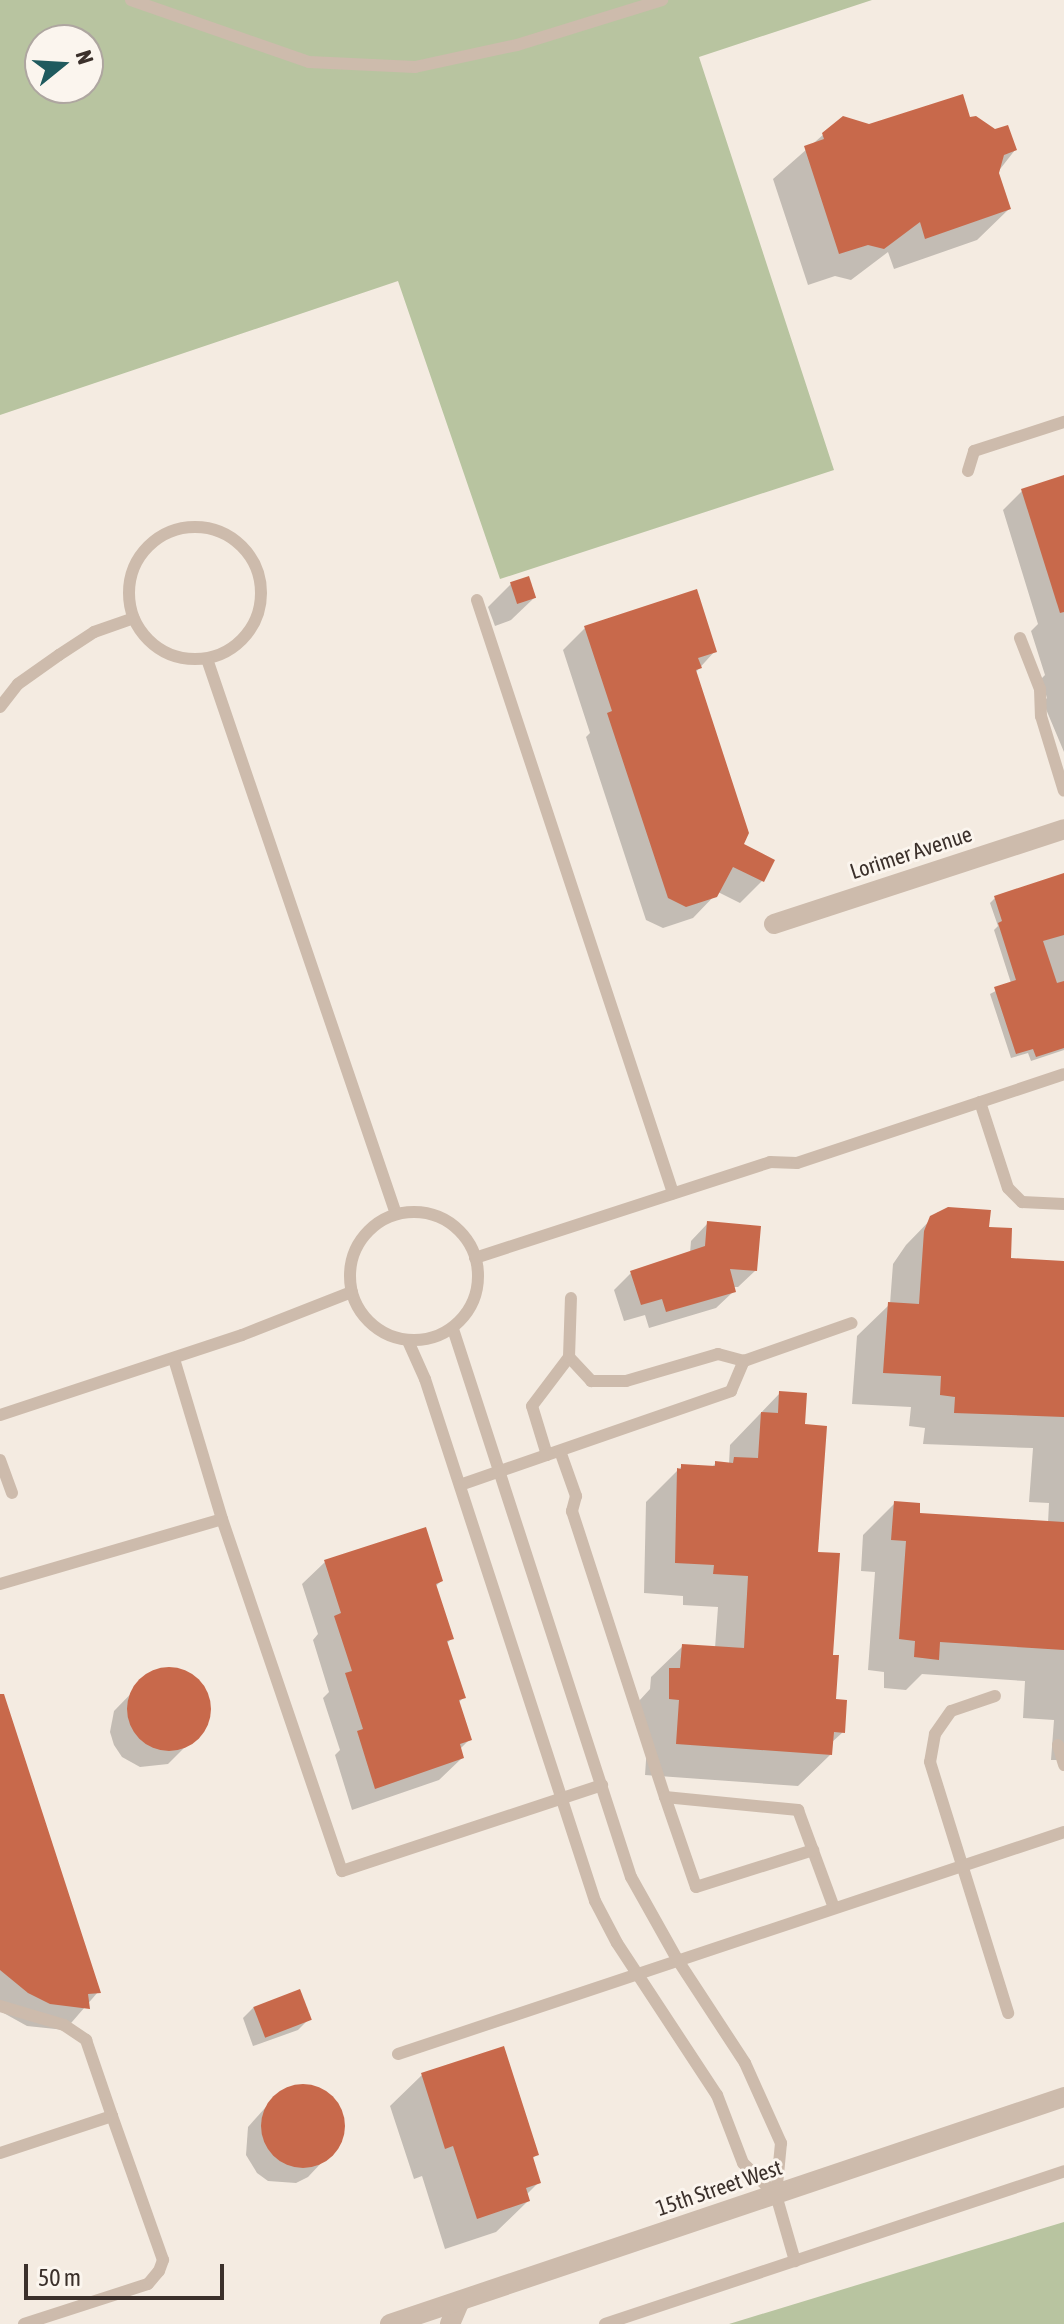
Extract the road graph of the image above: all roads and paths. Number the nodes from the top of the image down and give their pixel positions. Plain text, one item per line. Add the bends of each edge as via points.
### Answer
1 (131, 0) edge
2 (662, 0) edge
3 (1064, 422) edge
4 (968, 471) dead end
5 (477, 600) dead end
6 (134, 618) junction
7 (1020, 638) dead end
8 (207, 659) junction
9 (0, 707) edge
10 (1064, 791) edge
11 (1064, 829) edge
12 (774, 924) dead end
13 (1064, 1074) edge
14 (980, 1102) junction
15 (673, 1193) junction
16 (1064, 1204) edge
17 (396, 1214) junction
18 (475, 1258) junction
19 (352, 1292) junction
20 (571, 1298) dead end
21 (852, 1323) dead end
22 (453, 1329) junction
23 (408, 1341) junction
24 (569, 1357) junction
25 (174, 1359) junction
26 (744, 1361) junction
27 (0, 1415) edge
28 (554, 1453) junction
29 (0, 1460) edge
30 (500, 1472) junction
31 (460, 1485) junction
32 (12, 1493) dead end
33 (222, 1519) junction
34 (0, 1584) edge
35 (995, 1696) dead end
36 (1058, 1745) dead end
37 (1064, 1765) edge
38 (602, 1785) junction
39 (665, 1797) junction
40 (562, 1798) junction
41 (1064, 1832) edge
42 (813, 1850) junction
43 (962, 1865) junction
44 (834, 1908) junction
45 (677, 1959) junction
46 (637, 1972) junction
47 (0, 2006) edge
48 (1008, 2013) dead end
49 (398, 2054) dead end
50 (1064, 2097) edge
51 (112, 2116) junction
52 (0, 2153) edge
53 (1064, 2171) edge
54 (776, 2195) junction
55 (795, 2261) junction
56 (460, 2301) junction
57 (24, 2324) edge
58 (390, 2324) edge
59 (450, 2324) edge
60 (605, 2324) edge

1 - 2 lane via 309,62 415,67 517,45
3 - 4 lane via 974,451
5 - 15 lane
6 - 8 lane via 163,652
6 - 8 lane via 129,602 133,571 151,544 178,529 225,534 239,543 258,569 261,602 249,633
6 - 9 lane via 94,632 59,655 18,684
7 - 10 lane via 1040,689 1041,716
8 - 17 lane
11 - 12 street, Lorimer Avenue
13 - 14 lane
14 - 15 lane via 797,1163 770,1162
14 - 16 lane via 1008,1188 1022,1202
15 - 18 lane
17 - 18 lane via 412,1211 444,1219 467,1239
17 - 19 lane via 374,1226 358,1244
18 - 22 lane via 477,1294
19 - 23 lane via 366,1320
19 - 25 lane
20 - 24 lane
21 - 26 lane
22 - 23 lane via 439,1337
22 - 30 lane
23 - 31 lane
24 - 26 lane via 591,1381 626,1381 718,1354
24 - 28 lane via 532,1406
25 - 27 lane
25 - 33 lane
26 - 28 lane via 731,1391
28 - 30 lane
28 - 39 lane via 576,1496 572,1511
29 - 32 lane
30 - 31 lane
30 - 38 lane
31 - 40 lane
33 - 34 lane
33 - 40 lane via 342,1871
35 - 43 lane via 951,1711 935,1734 930,1762
36 - 37 lane
38 - 40 lane
38 - 45 lane via 631,1877
39 - 42 lane via 798,1810
39 - 42 lane via 696,1887
40 - 46 lane via 595,1901
41 - 43 lane
42 - 44 lane
43 - 44 lane
43 - 48 lane
44 - 45 lane
45 - 46 lane
45 - 54 lane via 745,2063 781,2143
46 - 49 lane
46 - 54 lane via 717,2095 743,2163
47 - 51 lane via 64,2025 86,2040
50 - 54 street, 15th Street West
51 - 52 lane
51 - 57 lane via 163,2260 159,2271 148,2284
53 - 55 lane
54 - 55 lane
54 - 56 street, 15th Street West
55 - 60 lane
56 - 58 street, 15th Street West
56 - 59 street

